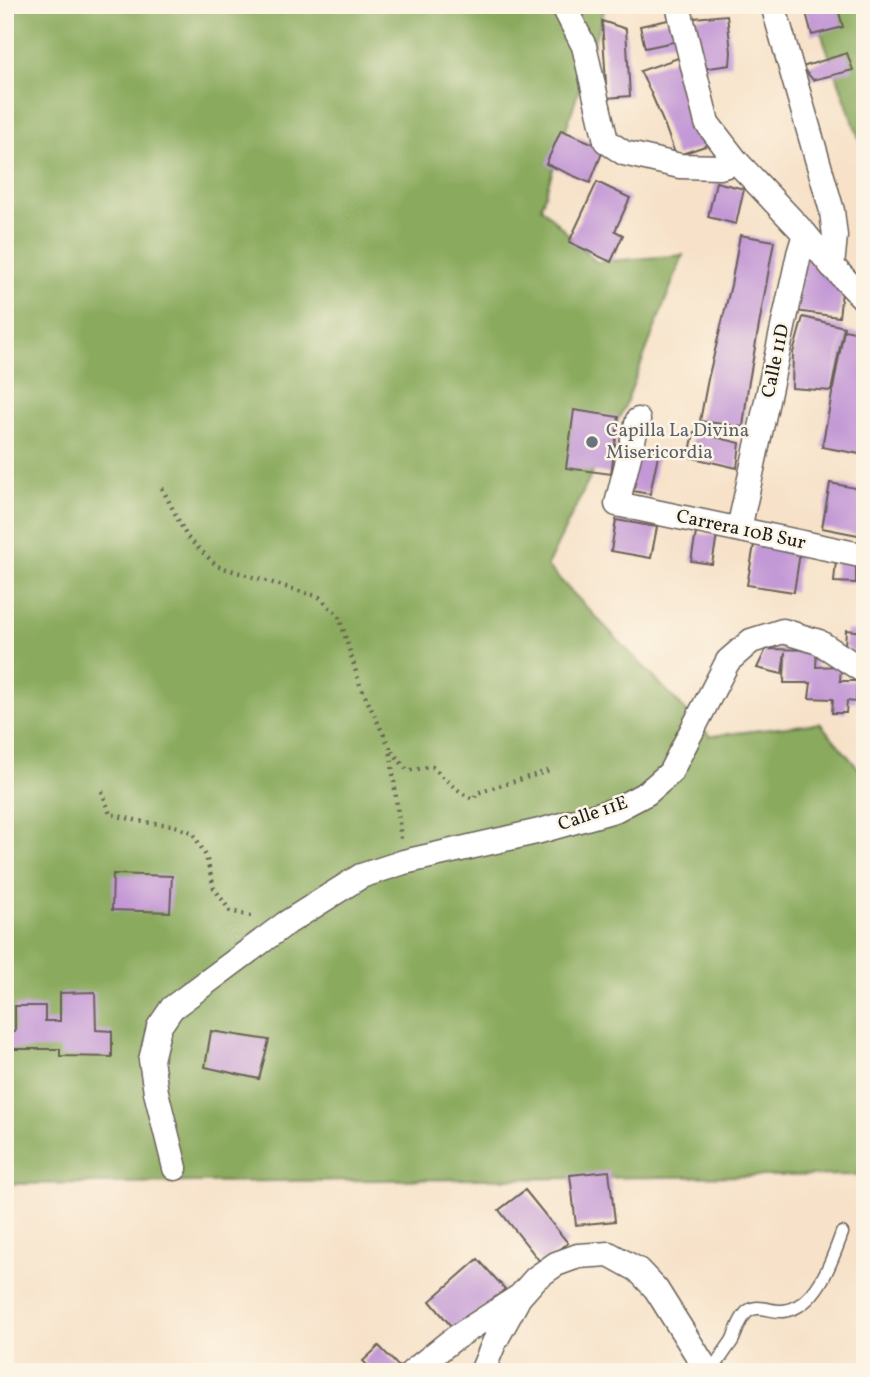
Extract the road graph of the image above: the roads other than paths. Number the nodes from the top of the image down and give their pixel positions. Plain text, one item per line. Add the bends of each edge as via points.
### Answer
1 (563, 5) edge
2 (678, 5) edge
3 (773, 5) edge
4 (737, 162) junction
5 (805, 234) junction
6 (832, 266) junction
7 (865, 300) edge
8 (638, 420) dead end
9 (739, 530) junction
10 (865, 556) edge
11 (865, 670) edge
12 (175, 1168) dead end
13 (842, 1233) dead end
14 (520, 1296) junction
15 (412, 1372) edge
16 (482, 1372) edge
17 (710, 1372) edge

1 - 4 street via 584,46 606,141 624,153 680,166 720,167
2 - 4 street via 707,122
3 - 6 street via 832,211
4 - 5 street
5 - 6 street
5 - 9 street, Calle 11D
6 - 7 street
8 - 9 street, Carrera 10B Sur via 617,505
9 - 10 street, Carrera 10B Sur
11 - 12 street, Calle 11E via 819,642 783,631 751,640 727,661 670,773 648,793 615,810 404,862 361,877 285,924 172,1008 159,1027 151,1060
13 - 17 lane via 830,1267 802,1305 783,1311 748,1310
14 - 15 street
14 - 16 street
14 - 17 street via 556,1264 578,1256 609,1254 638,1270 656,1289

